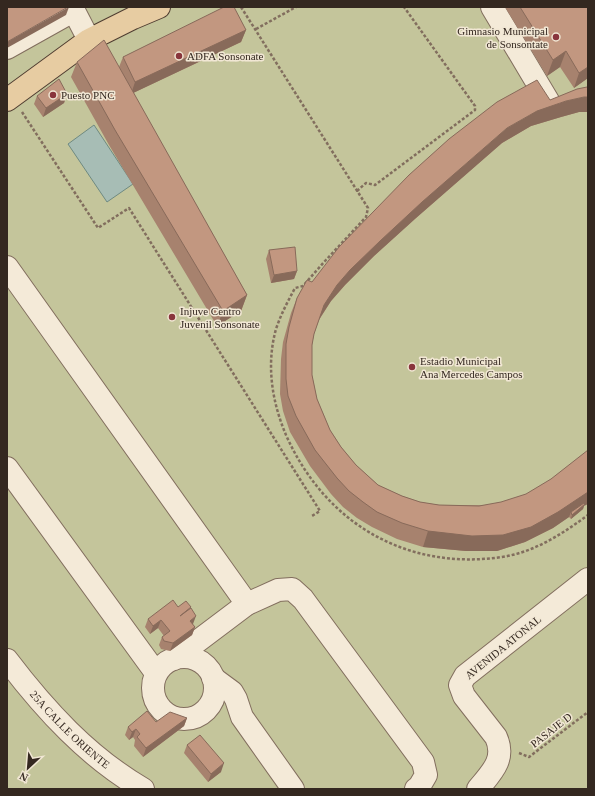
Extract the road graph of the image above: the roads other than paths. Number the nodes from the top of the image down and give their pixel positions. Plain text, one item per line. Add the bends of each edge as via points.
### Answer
1 (159, 7) edge
2 (492, 7) edge
3 (73, 8) edge
4 (89, 40) junction
5 (7, 48) edge
6 (9, 98) edge
7 (553, 109) edge
8 (7, 267) edge
9 (7, 468) edge
10 (588, 579) edge
11 (247, 604) junction
12 (214, 629) junction
13 (174, 659) junction
14 (7, 660) edge
15 (156, 673) junction
16 (210, 673) junction
17 (210, 705) junction
18 (242, 717) junction
19 (143, 789) edge
20 (293, 789) edge
21 (416, 789) edge
22 (478, 789) edge

1 - 4 main road
2 - 7 street
3 - 4 street
3 - 5 street via 66,15
4 - 6 main road
8 - 11 street
9 - 15 street
10 - 22 street, AVENIDA ATONAL via 465,676 460,685 464,696 500,744 500,752 493,769
11 - 12 street
11 - 21 street via 278,590 292,589 303,599 423,762 426,775
12 - 13 street
12 - 16 street via 209,644
13 - 15 street via 164,664
13 - 16 street via 186,657 198,661
14 - 19 street, 25A CALLE ORIENTE via 39,700 92,753
15 - 17 street via 153,682 155,700 168,715 181,719 195,717
16 - 17 street via 215,687
16 - 18 street via 232,692
17 - 18 street
18 - 20 street

